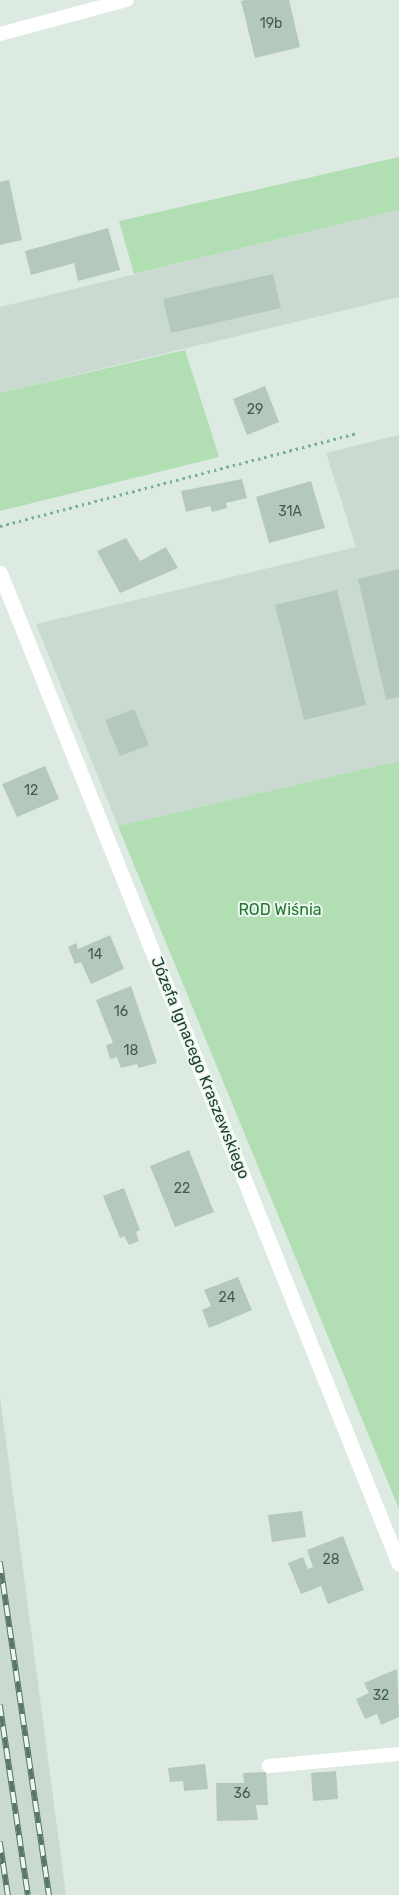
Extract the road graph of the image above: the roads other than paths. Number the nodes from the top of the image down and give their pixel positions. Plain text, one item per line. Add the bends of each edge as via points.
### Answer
1 (127, 0) edge
2 (0, 34) edge
3 (0, 573) edge
4 (399, 1564) edge
5 (399, 1754) edge
6 (269, 1766) dead end

1 - 2 lane
3 - 4 street, Józefa Ignacego Kraszewskiego
5 - 6 lane

